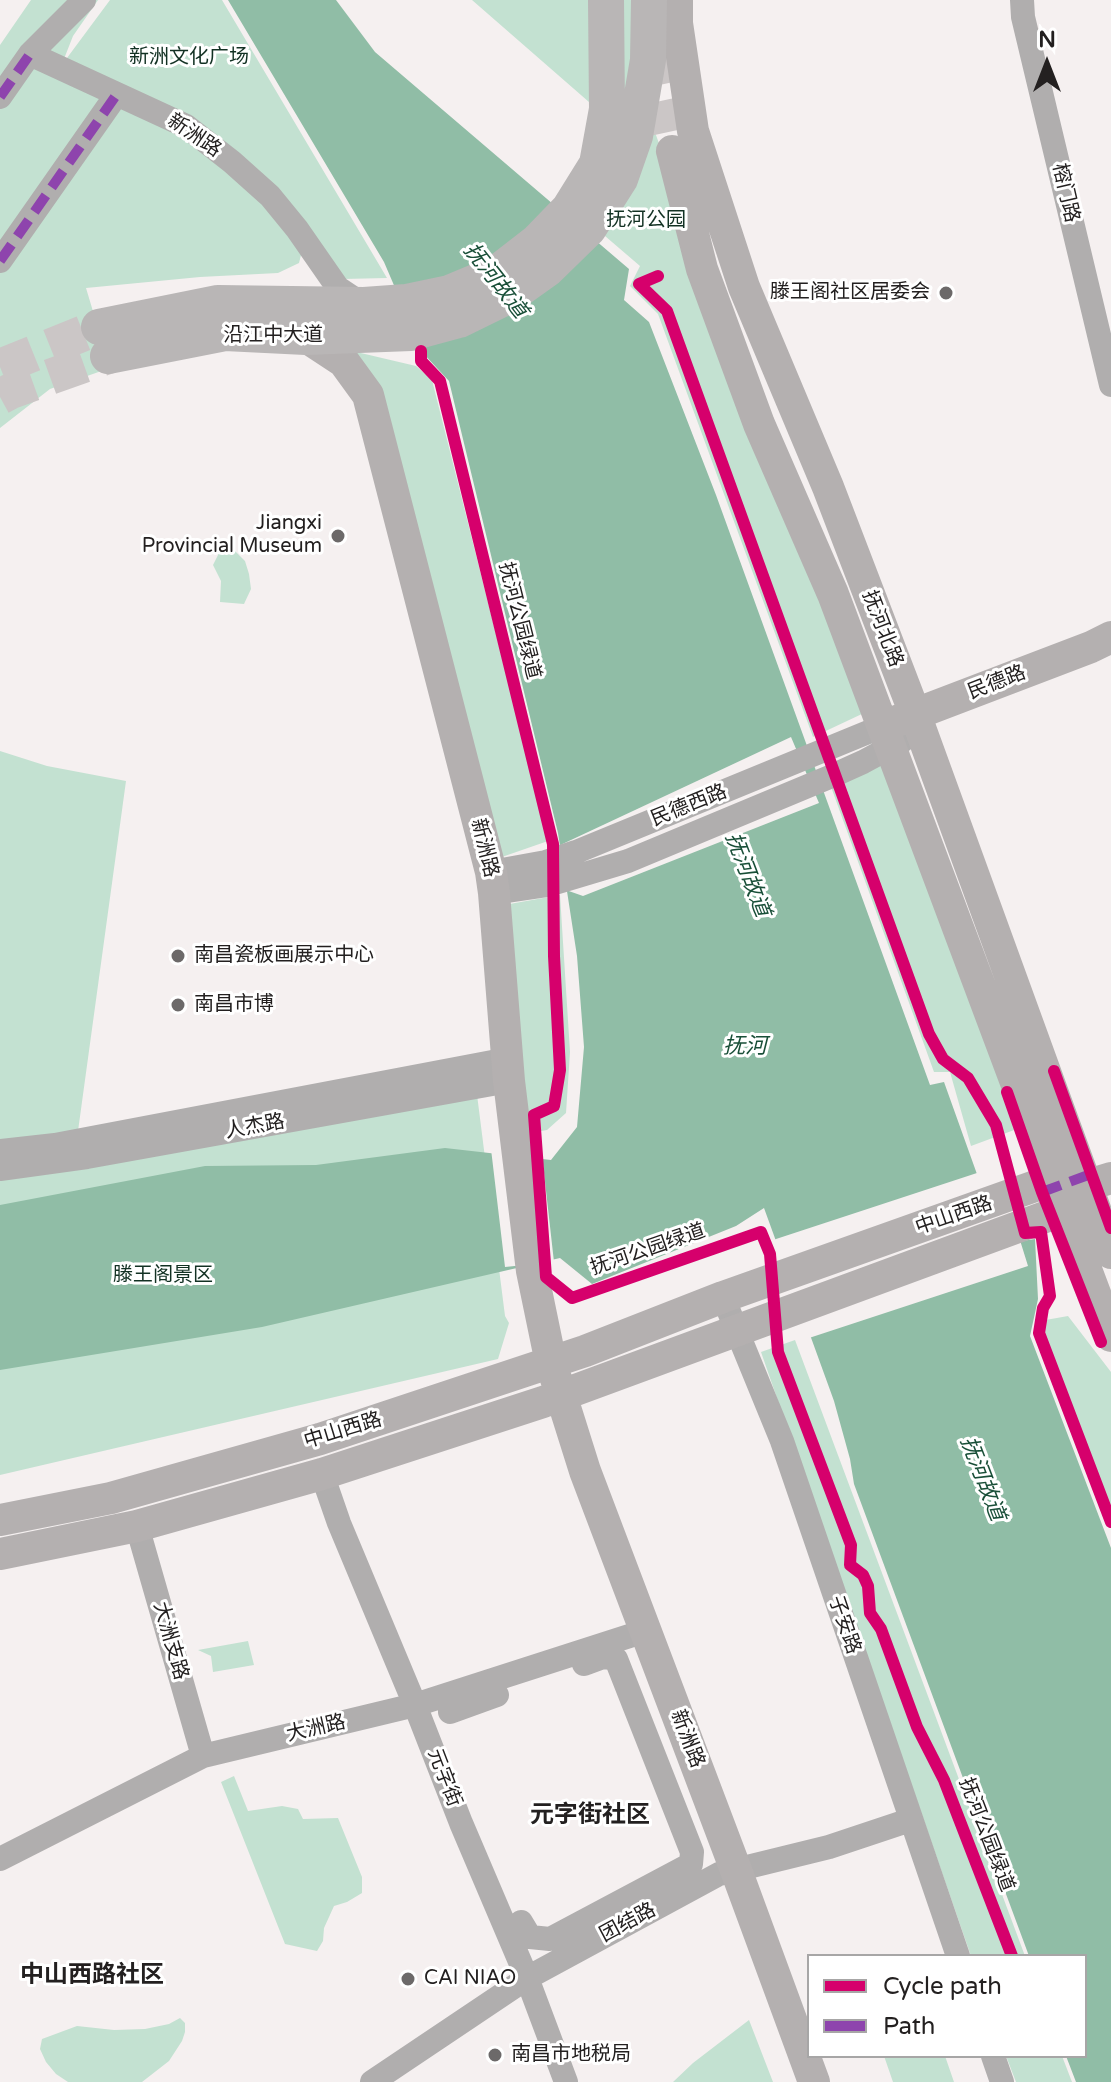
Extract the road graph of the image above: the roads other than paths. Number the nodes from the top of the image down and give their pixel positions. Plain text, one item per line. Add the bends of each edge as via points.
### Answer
1 (84, 0) edge
2 (606, 0) edge
3 (649, 0) edge
4 (677, 0) edge
5 (1022, 0) edge
6 (30, 54) junction
7 (117, 94) junction
8 (0, 97) edge
9 (672, 151) tunnel mouth
10 (579, 218) junction
11 (0, 261) edge
12 (323, 266) junction
13 (286, 305) junction
14 (364, 305) junction
15 (306, 337) junction
16 (1111, 385) edge
17 (1111, 637) edge
18 (918, 723) junction
19 (887, 736) junction
20 (547, 874) junction
21 (492, 882) junction
22 (509, 1070) junction
23 (0, 1151) edge
24 (0, 1169) edge
25 (1052, 1180) junction
26 (1098, 1182) edge
27 (1064, 1210) junction
28 (1111, 1253) edge
29 (723, 1297) junction
30 (736, 1329) junction
31 (1111, 1336) edge
32 (551, 1363) junction
33 (561, 1396) junction
34 (322, 1474) junction
35 (0, 1520) edge
36 (137, 1526) junction
37 (0, 1554) edge
38 (638, 1633) junction
39 (415, 1705) junction
40 (450, 1712) dead end
41 (203, 1756) junction
42 (910, 1820) junction
43 (0, 1859) edge
44 (727, 1872) junction
45 (521, 1922) dead end
46 (957, 1954) edge
47 (527, 1978) junction
48 (994, 2058) edge
49 (372, 2082) edge
50 (566, 2082) edge
51 (814, 2082) edge
52 (1002, 2082) edge

1 - 6 street
2 - 10 highway via 607,109
3 - 10 highway via 648,60 635,136 620,179
4 - 18 main road, 抚河北路 via 693,131 744,287
5 - 16 street, 榕门路
6 - 7 street, 新洲路
6 - 8 street
7 - 11 street
7 - 12 street, 新洲路 via 186,126 232,162 270,196
9 - 19 main road, 抚河北路 via 702,269 759,424
10 - 14 highway, 沿江中大道 via 497,273 449,293
10 - 15 highway, 沿江中大道 via 547,269 512,294 459,320 411,333
12 - 13 street via 317,281
12 - 14 street, 新洲路 via 338,288
13 - 14 highway, 沿江中大道
13 - 15 highway, 沿江中大道 via 218,303 103,342 225,333
15 - 21 main road, 新洲路 via 344,362 368,395
17 - 18 main road, 民德路
18 - 19 main road, 民德路
18 - 26 main road, 抚河北路
19 - 20 street, 民德西路 via 853,739 576,852
19 - 20 street via 863,762 628,861
19 - 25 main road, 抚河北路
20 - 21 street, 民德西路
21 - 22 main road, 新洲路
22 - 23 street, 人杰路
22 - 24 street, 人杰路 via 87,1157
22 - 32 main road, 新洲路 via 532,1271
25 - 26 main road
25 - 27 main road, 抚河北路
25 - 29 main road, 中山西路
26 - 27 main road, 中山西路
26 - 28 main road, 抚河北路
27 - 30 main road, 中山西路
27 - 31 main road, 抚河北路
29 - 30 street, 子安路
29 - 32 main road, 中山西路
30 - 33 main road, 中山西路
30 - 42 street, 子安路 via 782,1441
32 - 33 main road, 新洲路
32 - 35 main road, 中山西路 via 320,1439 111,1498
33 - 34 main road, 中山西路
33 - 38 main road, 新洲路
34 - 36 main road, 中山西路
34 - 39 street, 元字街
36 - 37 main road, 中山西路
36 - 41 street, 大洲支路
38 - 39 street, 大洲路
38 - 44 main road, 新洲路
39 - 41 street, 大洲路
39 - 47 street, 元字街
40 - 45 street via 603,1657 616,1659 692,1852 691,1864 550,1939 530,1937
41 - 43 street, 大洲路
42 - 44 street, 团结路
42 - 46 street, 子安路
44 - 47 street, 团结路
44 - 51 main road, 新洲路
47 - 49 street, 团结路
47 - 50 street, 元字街
48 - 52 street

